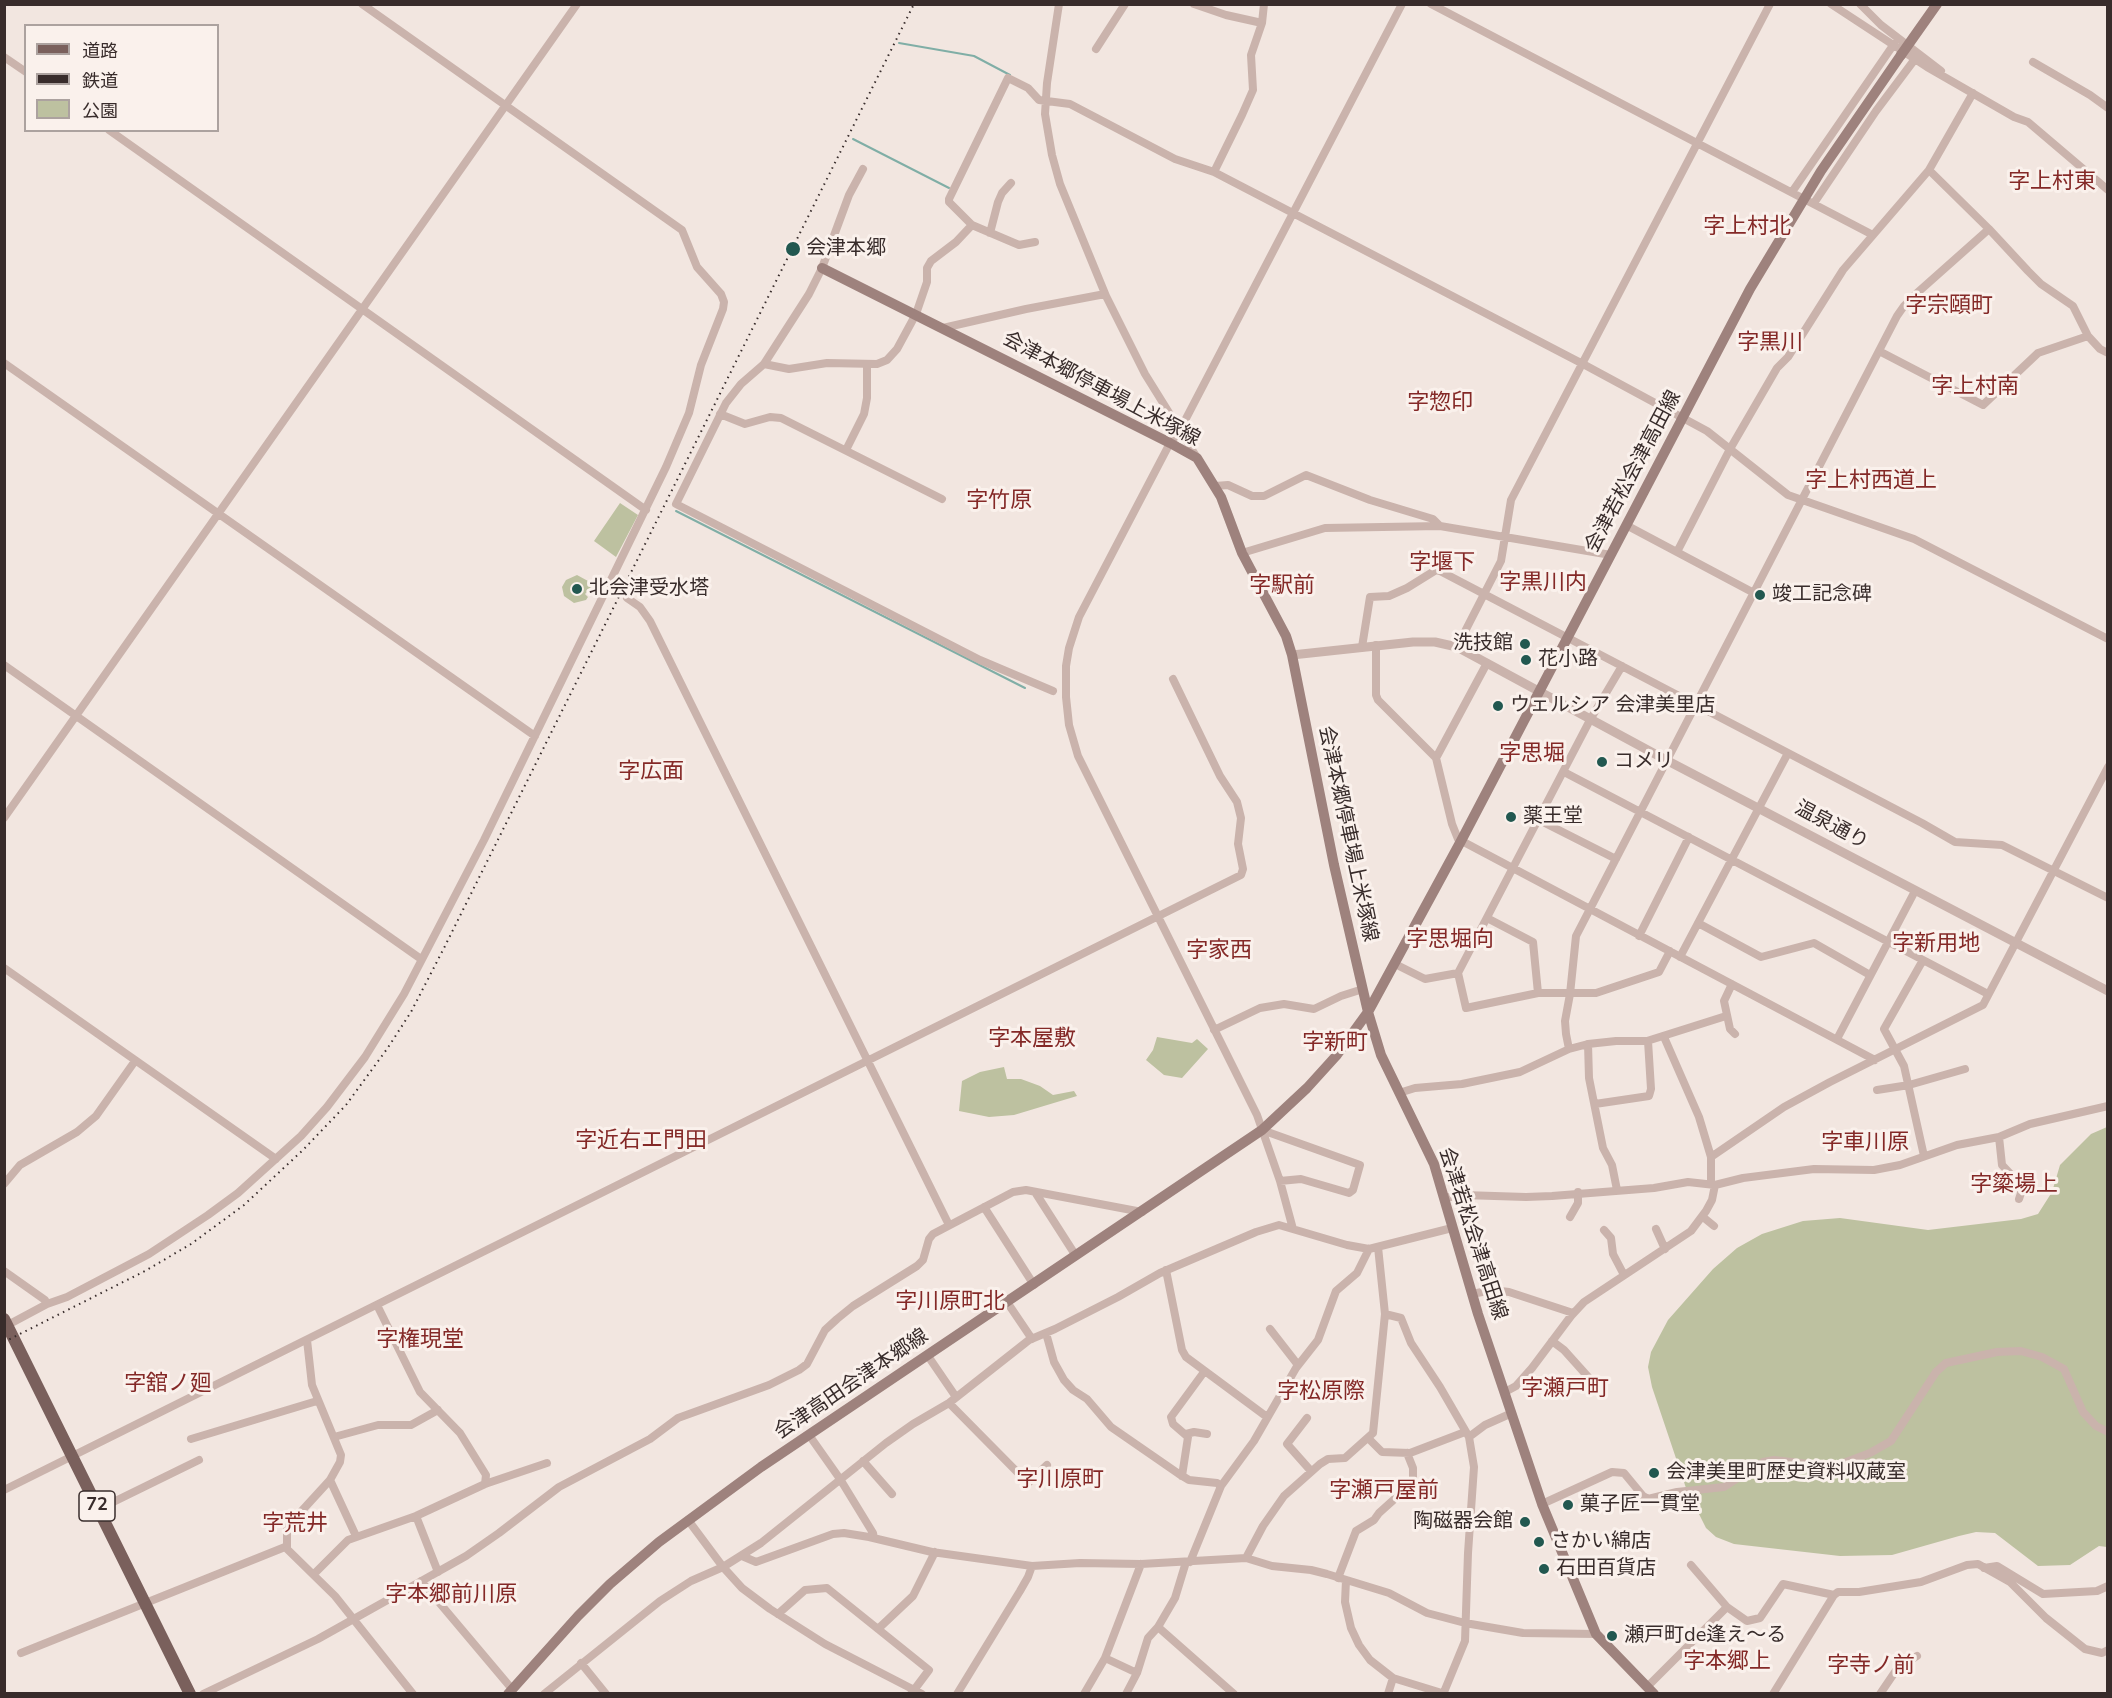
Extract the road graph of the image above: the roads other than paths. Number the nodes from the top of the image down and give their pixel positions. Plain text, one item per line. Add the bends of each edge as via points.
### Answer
1 (362, 4) edge
2 (577, 4) edge
3 (1059, 4) edge
4 (1125, 4) edge
5 (1194, 4) edge
6 (1264, 4) edge
7 (1402, 4) edge
8 (1431, 4) edge
9 (1770, 4) edge
10 (1831, 4) edge
11 (1860, 4) edge
12 (1937, 4) edge
13 (1262, 23) junction
14 (1894, 44) junction
15 (1096, 49) dead end
16 (4, 57) edge
17 (1915, 59) junction
18 (2032, 62) dead end
19 (24, 71) edge
20 (1953, 82) junction
21 (1973, 93) junction
22 (1046, 102) junction
23 (506, 106) junction
24 (2108, 108) edge
25 (112, 132) edge
26 (1698, 143) junction
27 (863, 169) dead end
28 (1929, 170) junction
29 (1214, 172) junction
30 (1011, 183) dead end
31 (2108, 190) edge
32 (1792, 192) junction
33 (1809, 201) junction
34 (1293, 214) junction
35 (972, 225) junction
36 (1989, 229) junction
37 (990, 233) junction
38 (1872, 234) junction
39 (1035, 242) dead end
40 (822, 268) junction
41 (1105, 294) junction
42 (361, 309) junction
43 (915, 314) junction
44 (943, 328) junction
45 (2088, 336) junction
46 (1879, 351) junction
47 (2108, 353) edge
48 (4, 363) edge
49 (764, 364) junction
50 (867, 364) junction
51 (1583, 364) junction
52 (720, 414) junction
53 (1682, 417) junction
54 (1180, 430) junction
55 (1170, 443) junction
56 (1730, 449) junction
57 (846, 450) junction
58 (1197, 458) junction
59 (1215, 486) junction
60 (942, 499) dead end
61 (1802, 501) junction
62 (646, 510) junction
63 (218, 514) junction
64 (1626, 525) junction
65 (1440, 526) junction
66 (1504, 536) junction
67 (1677, 552) junction
68 (1242, 553) junction
69 (1611, 555) junction
70 (1754, 593) junction
71 (1485, 594) junction
72 (627, 598) dead end
73 (1567, 638) junction
74 (2108, 639) edge
75 (1376, 645) junction
76 (1362, 647) junction
77 (1457, 647) junction
78 (1292, 655) junction
79 (1486, 663) junction
80 (4, 665) edge
81 (1622, 666) junction
82 (1173, 680) dead end
83 (1053, 691) dead end
84 (1539, 692) junction
85 (1696, 705) junction
86 (76, 716) junction
87 (1590, 720) junction
88 (535, 736) junction
89 (1788, 753) junction
90 (1436, 758) junction
91 (1668, 761) junction
92 (2108, 767) edge
93 (1564, 772) junction
94 (1759, 809) junction
95 (1642, 812) junction
96 (4, 818) edge
97 (1539, 820) junction
98 (1689, 837) junction
99 (1461, 841) junction
100 (1616, 859) junction
101 (1732, 859) junction
102 (1513, 869) junction
103 (2054, 870) junction
104 (1915, 891) junction
105 (2108, 898) edge
106 (1590, 909) junction
107 (1159, 917) junction
108 (1487, 918) junction
109 (1698, 923) junction
110 (1640, 936) junction
111 (1888, 941) junction
112 (2016, 942) junction
113 (1670, 951) junction
114 (1680, 957) junction
115 (422, 959) junction
116 (1923, 960) junction
117 (1395, 964) junction
118 (4, 968) edge
119 (1458, 973) junction
120 (1870, 975) junction
121 (1732, 984) junction
122 (1363, 989) junction
123 (2108, 991) edge
124 (1538, 993) junction
125 (1570, 994) junction
126 (1988, 994) junction
127 (1368, 1012) junction
128 (1726, 1016) junction
129 (1214, 1030) junction
130 (1736, 1034) dead end
131 (1664, 1036) junction
132 (1837, 1039) junction
133 (1647, 1041) junction
134 (1588, 1044) junction
135 (1569, 1049) junction
136 (1894, 1050) junction
137 (135, 1060) junction
138 (1875, 1060) junction
139 (867, 1061) junction
140 (1965, 1069) dead end
141 (1909, 1085) junction
142 (1877, 1090) dead end
143 (1399, 1094) junction
144 (1595, 1104) junction
145 (2108, 1106) edge
146 (1262, 1130) junction
147 (1999, 1137) junction
148 (1924, 1156) junction
149 (1711, 1157) junction
150 (276, 1159) junction
151 (1280, 1181) junction
152 (4, 1184) edge
153 (1713, 1184) junction
154 (1617, 1190) junction
155 (1035, 1192) junction
156 (1578, 1192) junction
157 (1444, 1198) junction
158 (2019, 1199) dead end
159 (984, 1207) junction
160 (1142, 1212) junction
161 (1570, 1217) dead end
162 (1703, 1217) junction
163 (949, 1225) junction
164 (1714, 1226) dead end
165 (1452, 1228) junction
166 (1293, 1229) junction
167 (1656, 1229) dead end
168 (1604, 1230) dead end
169 (1373, 1248) junction
170 (1665, 1249) junction
171 (1076, 1256) junction
172 (1166, 1270) junction
173 (4, 1271) edge
174 (1624, 1275) junction
175 (1034, 1285) junction
176 (1472, 1294) junction
177 (1007, 1302) junction
178 (47, 1304) junction
179 (377, 1305) junction
180 (1573, 1313) junction
181 (1385, 1314) junction
182 (6, 1324) edge
183 (1270, 1329) dead end
184 (1046, 1333) junction
185 (1032, 1339) junction
186 (307, 1340) junction
187 (1552, 1341) junction
188 (928, 1356) junction
189 (1298, 1365) junction
190 (1204, 1372) junction
191 (1590, 1379) dead end
192 (1505, 1392) junction
193 (953, 1400) junction
194 (317, 1401) junction
195 (438, 1410) junction
196 (1512, 1413) junction
197 (1267, 1417) junction
198 (1307, 1418) dead end
199 (2108, 1432) edge
200 (1186, 1434) junction
201 (1207, 1434) dead end
202 (1467, 1434) junction
203 (809, 1435) junction
204 (334, 1437) junction
205 (191, 1439) dead end
206 (1368, 1439) junction
207 (1407, 1453) junction
208 (73, 1457) junction
209 (198, 1460) dead end
210 (863, 1461) junction
211 (547, 1463) dead end
212 (1047, 1465) dead end
213 (1311, 1471) junction
214 (1182, 1476) junction
215 (840, 1479) junction
216 (330, 1480) junction
217 (485, 1484) junction
218 (1221, 1486) junction
219 (4, 1490) edge
220 (892, 1494) dead end
221 (1542, 1504) junction
222 (99, 1509) junction
223 (416, 1516) junction
224 (688, 1520) junction
225 (356, 1536) junction
226 (874, 1538) junction
227 (287, 1548) junction
228 (935, 1552) junction
229 (742, 1556) junction
230 (1246, 1558) junction
231 (1188, 1562) junction
232 (1141, 1564) junction
233 (1032, 1566) junction
234 (1691, 1566) dead end
235 (723, 1567) junction
236 (1984, 1568) junction
237 (438, 1572) junction
238 (314, 1574) junction
239 (1342, 1579) junction
240 (421, 1581) junction
241 (2108, 1586) edge
242 (1834, 1595) junction
243 (146, 1604) junction
244 (1727, 1607) junction
245 (778, 1614) junction
246 (352, 1619) junction
247 (1465, 1623) junction
248 (1158, 1627) junction
249 (878, 1629) junction
250 (1596, 1634) junction
251 (2108, 1650) edge
252 (21, 1653) dead end
253 (1917, 1656) dead end
254 (1105, 1658) junction
255 (581, 1663) junction
256 (1137, 1673) junction
257 (1393, 1678) junction
258 (1651, 1690) edge
259 (510, 1691) edge
260 (913, 1691) edge
261 (1445, 1693) edge
262 (190, 1694) edge
263 (203, 1694) edge
264 (413, 1694) edge
265 (544, 1694) edge
266 (606, 1694) edge
267 (922, 1694) edge
268 (957, 1694) edge
269 (1083, 1694) edge
270 (1126, 1694) edge
271 (1234, 1694) edge
272 (1388, 1694) edge
273 (1773, 1694) edge
274 (1880, 1694) edge

1 - 23 street
2 - 23 street
3 - 22 street
4 - 15 street
5 - 13 street
6 - 13 street
7 - 34 street
8 - 26 street
9 - 26 street
10 - 14 street
11 - 20 street
12 - 33 main road, 会津若松会津高田線, bridge
13 - 29 street via 1251,55 1252,90
14 - 17 street
14 - 32 street
16 - 19 street
17 - 20 street
17 - 33 street
18 - 24 street
20 - 21 street
21 - 28 street
21 - 31 street via 2028,122
22 - 29 street via 1070,104 1175,159
22 - 35 street via 1008,78 949,199
22 - 41 street via 1046,128 1060,184
23 - 42 street
23 - 62 street via 682,230 697,267 724,302 679,441
25 - 42 street
26 - 32 street
26 - 51 street
27 - 40 street
28 - 36 street
28 - 38 street
29 - 34 street
30 - 37 street via 998,202
32 - 33 street
33 - 38 street
33 - 53 main road, 会津若松会津高田線 via 1750,289
34 - 51 street
34 - 54 street
35 - 37 street
35 - 43 street via 931,261
36 - 45 street via 2041,284 2073,306
36 - 46 street via 1904,306
37 - 39 street via 1019,245
38 - 56 street via 1777,368
40 - 43 main road, 会津本郷停車場上米塚線
40 - 49 street
41 - 44 street
41 - 54 street via 1145,374
42 - 62 street
42 - 63 street
43 - 44 main road, 会津本郷停車場上米塚線
43 - 50 street via 893,355 877,364
44 - 55 main road, 会津本郷停車場上米塚線
45 - 46 street via 2038,353 1983,405
45 - 47 street
46 - 61 street
48 - 63 street
49 - 50 street via 789,369 827,363
49 - 52 street via 741,384
50 - 57 street via 864,414
51 - 53 street
51 - 66 street via 1511,500
52 - 57 street via 745,424 781,418
52 - 83 street via 676,504 971,655
53 - 56 street
53 - 64 main road, 会津若松会津高田線
54 - 55 street
54 - 58 street
55 - 58 main road, 会津本郷停車場上米塚線
55 - 107 street via 1079,617 1066,666 1066,698 1078,756
56 - 61 street via 1785,494
56 - 67 street
57 - 60 street
58 - 59 main road, 会津本郷停車場上米塚線
59 - 65 street via 1228,485 1252,496 1264,496 1306,474 1370,500 1433,519
59 - 68 main road, 会津本郷停車場上米塚線
61 - 70 street
61 - 74 street via 1914,539
62 - 88 street
63 - 86 street
63 - 88 street
64 - 67 street
64 - 69 main road, 会津若松会津高田線
65 - 66 street
65 - 68 street via 1325,528
66 - 69 street
66 - 71 street via 1501,561
67 - 70 street
68 - 78 main road, 会津本郷停車場上米塚線
69 - 73 main road, 会津若松会津高田線
70 - 85 street
71 - 73 street
71 - 76 street via 1436,570 1389,596 1370,597
71 - 77 street
72 - 139 street via 647,614
73 - 81 street
73 - 84 main road, 会津若松会津高田線
75 - 76 street, 温泉通り
75 - 77 street, 温泉通り via 1435,642
75 - 90 street via 1378,700
76 - 78 street, 温泉通り
77 - 79 street, 温泉通り
78 - 122 main road, 会津本郷停車場上米塚線 via 1331,854
79 - 84 street, 温泉通り
79 - 90 street
80 - 86 street
81 - 85 street
81 - 87 street
82 - 107 street via 1237,802 1243,869 1241,875
84 - 87 street, 温泉通り
84 - 99 main road, 会津若松会津高田線
85 - 89 street
85 - 91 street
86 - 96 street
86 - 115 street
87 - 91 street, 温泉通り
87 - 93 street
88 - 115 street
89 - 94 street
89 - 103 street via 1955,842 2002,845
90 - 99 street via 1453,830
91 - 94 street, 温泉通り
91 - 95 street
92 - 103 street
93 - 95 street
93 - 97 street
94 - 101 street
94 - 104 street, 温泉通り
95 - 98 street
95 - 100 street
97 - 100 street
97 - 102 street
98 - 101 street
98 - 110 street
99 - 102 street
99 - 117 main road, 会津若松会津高田線
100 - 106 street
101 - 109 street
101 - 111 street
102 - 106 street
102 - 108 street
103 - 105 street
103 - 112 street
104 - 111 street
104 - 112 street, 温泉通り
106 - 110 street
106 - 125 street via 1576,936
107 - 129 street
107 - 139 street
108 - 119 street
108 - 124 street via 1533,942
109 - 114 street
109 - 120 street via 1761,957 1814,944
110 - 113 street
111 - 116 street
111 - 120 street
112 - 123 street, 温泉通り
112 - 126 street
113 - 114 street
113 - 125 street via 1659,972 1596,993
114 - 121 street
115 - 150 street via 359,1065 327,1107
116 - 126 street
116 - 136 street via 1884,1029
117 - 119 street via 1425,979
117 - 127 main road, 会津若松会津高田線
118 - 137 street
119 - 124 street via 1466,1008
120 - 132 street
121 - 128 street via 1724,998
121 - 132 street
122 - 127 main road, 会津本郷停車場上米塚線
122 - 129 street via 1314,1009 1284,1004 1260,1008
124 - 125 street
125 - 135 street via 1564,1021
126 - 136 street via 1983,1005
127 - 143 main road, 会津若松会津高田線 via 1381,1055
127 - 146 main road, 会津高田会津本郷線 via 1336,1056
128 - 130 street
128 - 131 street
129 - 146 street
131 - 133 street
131 - 149 street via 1699,1117
132 - 138 street
133 - 134 street
133 - 144 street via 1649,1096
134 - 135 street
134 - 144 street
135 - 143 street via 1516,1073 1462,1084 1414,1088
136 - 138 street
136 - 141 street
137 - 150 street
137 - 152 street via 96,1116 77,1132 20,1165
138 - 149 street via 1784,1107
139 - 163 street
139 - 179 street
140 - 141 street
141 - 142 street
141 - 148 street
143 - 157 main road, 会津若松会津高田線 via 1434,1164
144 - 154 street via 1603,1148 1612,1165
145 - 147 street via 2030,1124
146 - 151 street
146 - 151 street via 1360,1165 1349,1193 1301,1179
146 - 160 main road, 会津高田会津本郷線
147 - 148 street
147 - 158 street via 2002,1165 2020,1184
148 - 153 street via 1874,1170 1814,1169
149 - 153 street
150 - 178 street via 238,1193 169,1242
151 - 166 street
153 - 154 street via 1688,1182
153 - 162 street via 1712,1200
154 - 156 street
155 - 159 street via 1013,1192
155 - 160 street
155 - 171 street
156 - 157 street
156 - 161 street via 1578,1203
157 - 165 main road, 会津若松会津高田線
159 - 163 street
159 - 175 street
160 - 171 main road, 会津高田会津本郷線
162 - 164 street
162 - 170 street
163 - 237 street via 929,1239 918,1266 853,1306 825,1330 811,1358 799,1370 678,1418 650,1439 559,1486 499,1533
165 - 169 street
165 - 176 main road, 会津若松会津高田線
166 - 169 street via 1347,1245
166 - 172 street via 1279,1225 1256,1232
167 - 170 street
168 - 174 street via 1611,1238 1613,1254
169 - 181 street
169 - 189 street via 1357,1273 1336,1291 1318,1340
170 - 174 street
171 - 175 main road, 会津高田会津本郷線
172 - 184 street
172 - 190 street via 1182,1350
173 - 178 street
174 - 180 street
175 - 177 main road, 会津高田会津本郷線
176 - 180 street via 1509,1292
176 - 192 main road, 会津若松会津高田線
177 - 185 street
177 - 188 main road, 会津高田会津本郷線
178 - 182 street
179 - 186 street
179 - 195 street via 411,1377
180 - 187 street
181 - 202 street via 1401,1318 1411,1343
181 - 206 street via 1373,1433
182 - 208 main road, 72
183 - 189 street
184 - 185 street
184 - 214 street via 1054,1362 1073,1390 1088,1399 1111,1427
185 - 193 street
186 - 194 street
186 - 208 street
187 - 191 street
187 - 192 street via 1515,1386
188 - 193 street
188 - 203 main road, 会津高田会津本郷線
189 - 197 street
190 - 197 street
190 - 200 street via 1171,1417 1173,1424
192 - 196 main road, 会津若松会津高田線
193 - 210 street
193 - 212 street via 1028,1483
194 - 204 street
194 - 205 street
195 - 204 street via 411,1425 378,1425
195 - 217 street via 460,1433 486,1475
196 - 202 street
196 - 221 main road, 会津若松会津高田線
197 - 218 street
198 - 213 street via 1287,1444
199 - 221 street via 2083,1412 2064,1369 2021,1351 1998,1352 1946,1363 1891,1441 1845,1462 1826,1466 1763,1462 1724,1487 1653,1499 1643,1496 1624,1473 1611,1472
200 - 201 street
200 - 214 street
202 - 207 street
202 - 247 street via 1474,1467
203 - 215 street
203 - 224 main road, 会津高田会津本郷線
204 - 216 street via 341,1455
206 - 207 street via 1382,1452
206 - 213 street via 1345,1458 1328,1460
207 - 239 street via 1413,1468 1409,1486 1374,1520 1356,1531
208 - 219 street
208 - 222 main road, 72
209 - 222 street
210 - 215 street
210 - 220 street
211 - 217 street
213 - 230 street via 1284,1496
214 - 218 street
215 - 226 street
215 - 229 street
216 - 225 street
216 - 227 street via 287,1527
217 - 223 street
218 - 231 street
221 - 250 main road, 会津若松会津高田線
222 - 243 main road, 72
223 - 225 street
223 - 237 street
224 - 235 street
224 - 259 main road, 会津高田会津本郷線 via 610,1584
225 - 238 street via 348,1539
226 - 228 street
226 - 229 street via 833,1534 756,1562
227 - 238 street
227 - 243 street
228 - 233 street
228 - 249 street via 913,1596
229 - 235 street
230 - 231 street
230 - 239 street
231 - 232 street
231 - 248 street
232 - 233 street
232 - 254 street
233 - 268 street
234 - 244 street
235 - 245 street via 742,1588
235 - 255 street via 660,1601
236 - 241 street via 1997,1566 2043,1594 2097,1591
236 - 242 street via 1967,1565 1921,1582
236 - 251 street via 2014,1586 2085,1649 2103,1653
237 - 240 street
238 - 246 street
239 - 247 street via 1389,1593 1427,1613
239 - 257 street via 1351,1628 1359,1645 1370,1660
240 - 246 street
240 - 259 street
242 - 244 street via 1783,1584 1760,1618 1753,1621 1740,1618
242 - 273 street
243 - 252 street
243 - 262 main road, 72
244 - 258 street
245 - 249 street via 805,1590 828,1588
245 - 260 street
246 - 263 street
246 - 264 street
247 - 250 street via 1523,1633
247 - 261 street via 1465,1641
248 - 256 street via 1148,1638
248 - 271 street
249 - 260 street via 928,1670
250 - 258 main road, 会津若松会津高田線
253 - 274 street via 1897,1669
254 - 256 street
254 - 269 street
255 - 265 street
255 - 266 street
256 - 270 street
257 - 261 street
257 - 272 street
260 - 267 street

